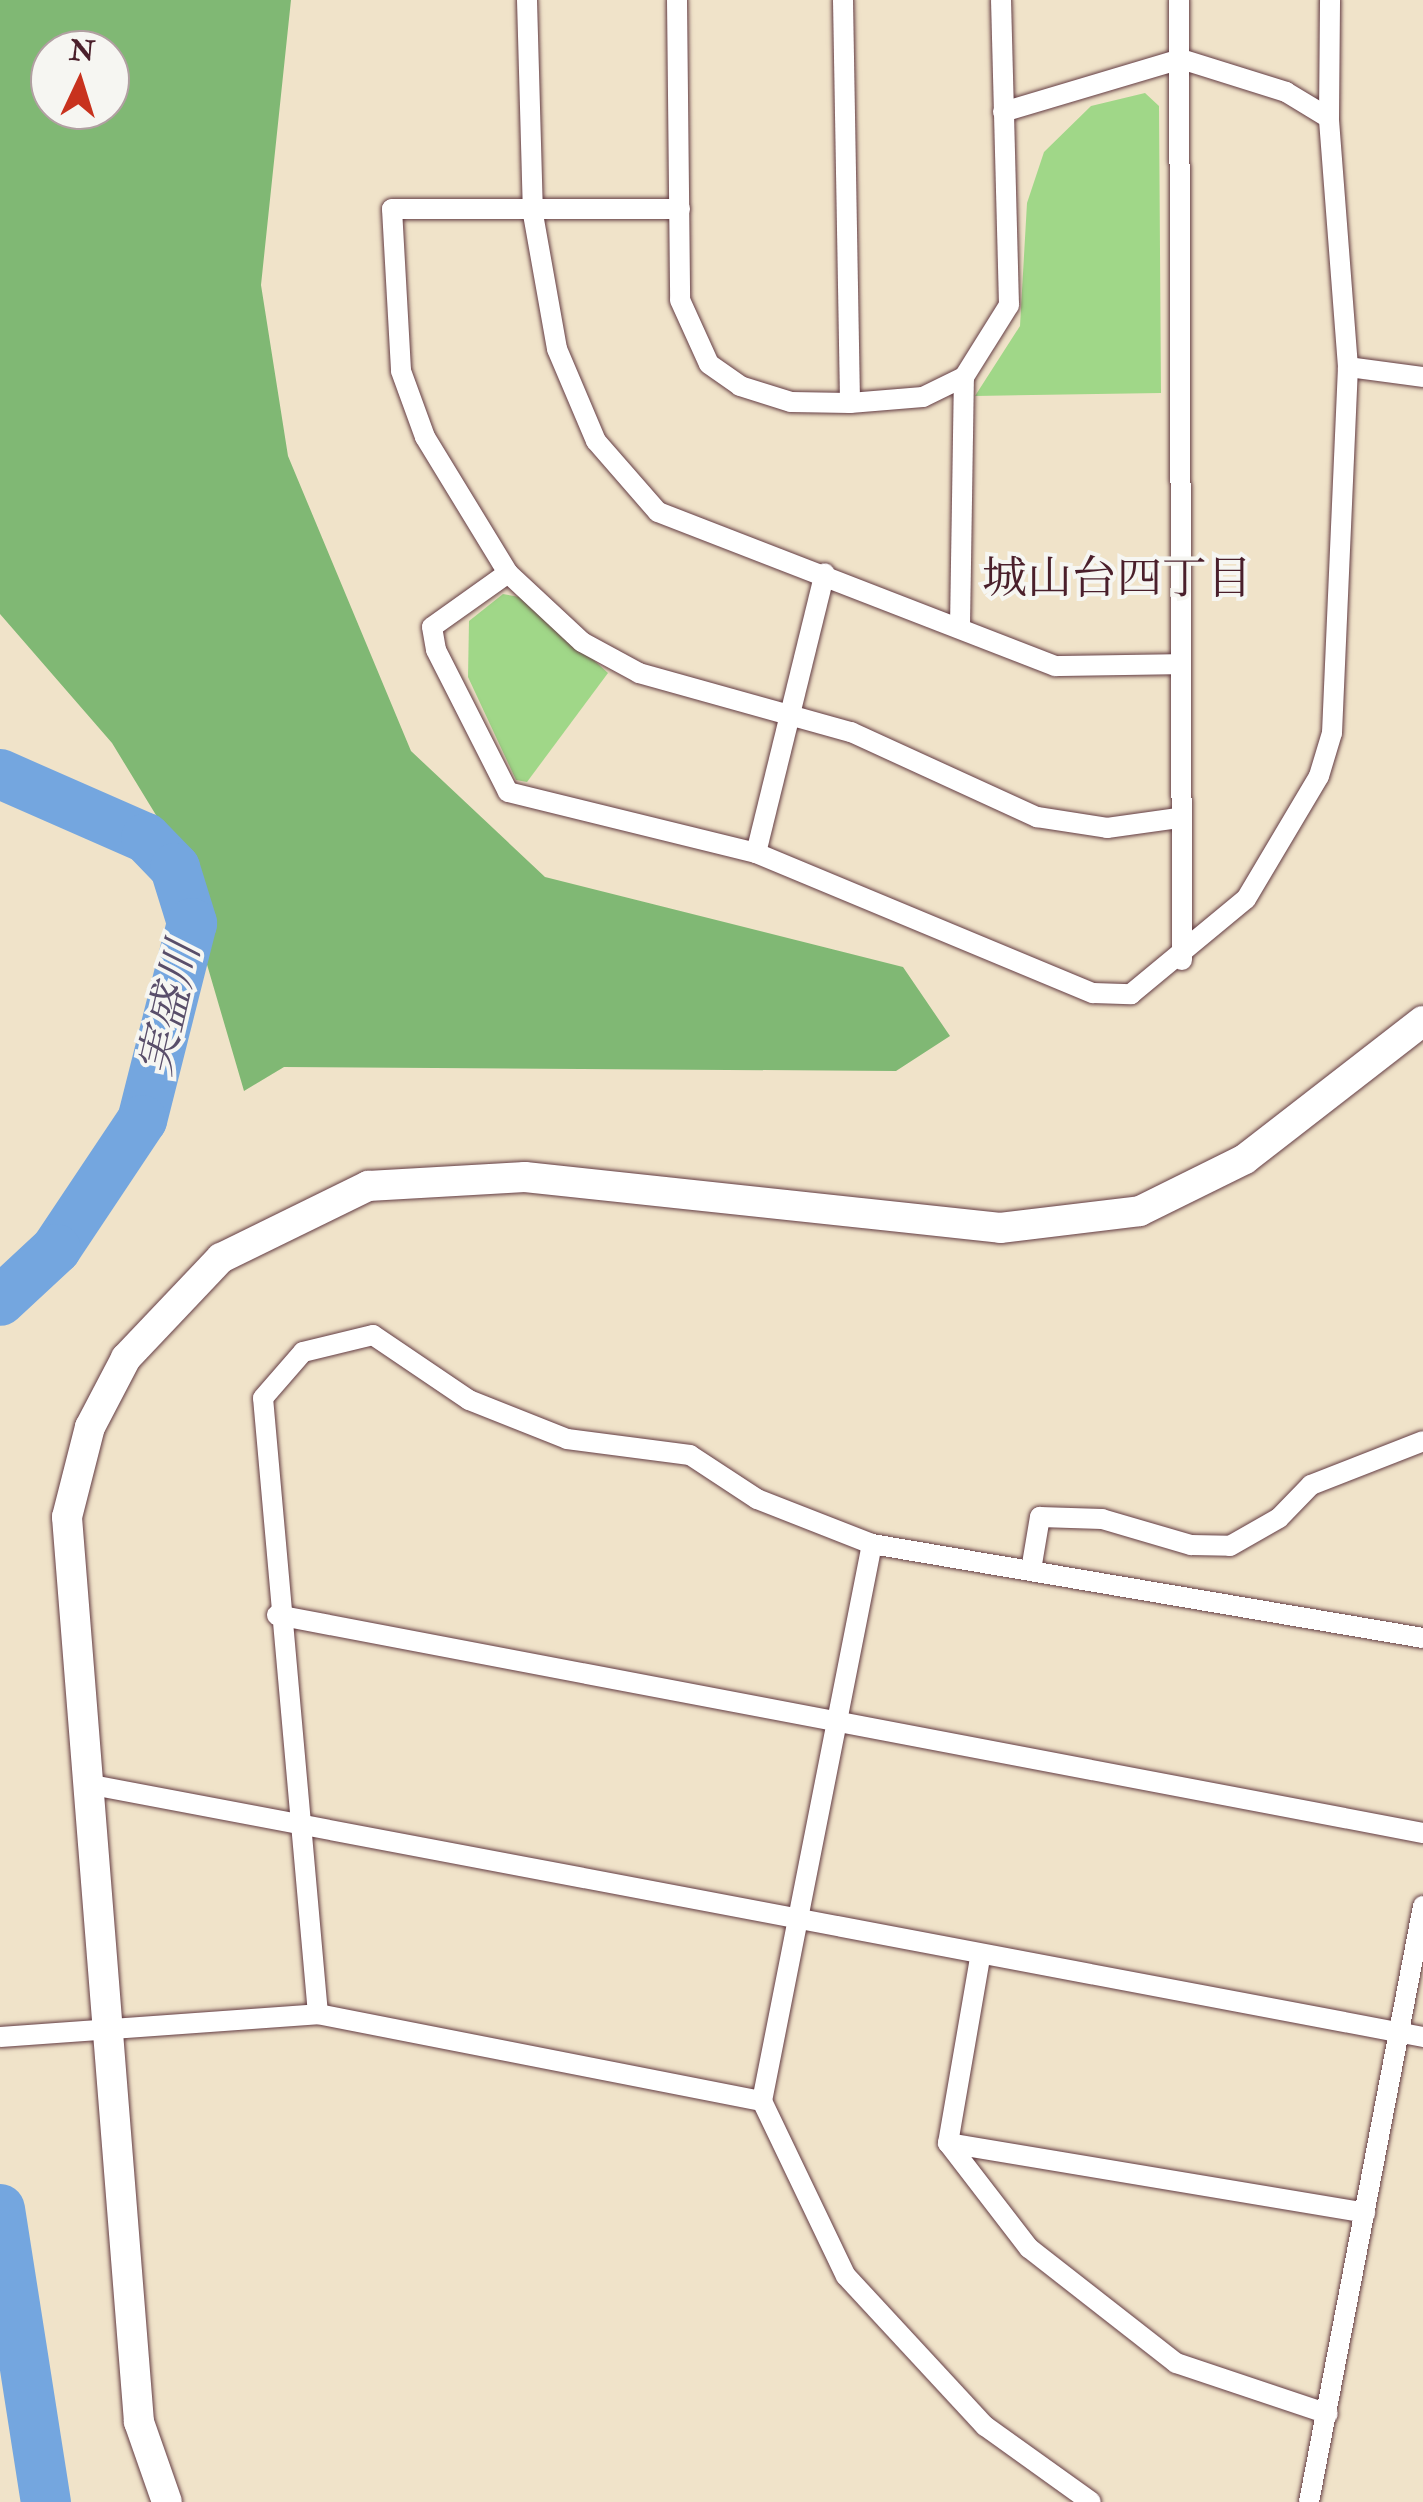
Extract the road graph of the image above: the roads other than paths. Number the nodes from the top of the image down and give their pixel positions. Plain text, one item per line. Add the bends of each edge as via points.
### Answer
1 (527, 0) edge
2 (677, 0) edge
3 (843, 0) edge
4 (1000, 0) edge
5 (1179, 0) edge
6 (1330, 0) edge
7 (1182, 59) junction
8 (1003, 112) junction
9 (1329, 118) junction
10 (680, 209) junction
11 (533, 214) junction
12 (1348, 367) junction
13 (964, 377) junction
14 (1423, 377) edge
15 (850, 403) junction
16 (825, 573) junction
17 (508, 574) junction
18 (960, 627) junction
19 (1179, 664) junction
20 (789, 716) junction
21 (1178, 818) junction
22 (756, 853) junction
23 (1182, 960) junction
24 (1423, 1021) edge
25 (1423, 1441) edge
26 (872, 1544) junction
27 (1031, 1570) junction
28 (277, 1615) junction
29 (1423, 1638) edge
30 (834, 1723) junction
31 (87, 1784) junction
32 (299, 1828) junction
33 (1423, 1833) edge
34 (1423, 1906) edge
35 (796, 1922) junction
36 (980, 1958) junction
37 (318, 2014) junction
38 (104, 2028) junction
39 (1399, 2030) junction
40 (0, 2037) edge
41 (1423, 2037) edge
42 (762, 2102) junction
43 (948, 2143) junction
44 (1365, 2213) junction
45 (1328, 2414) junction
46 (167, 2502) edge
47 (1091, 2502) edge
48 (1310, 2502) edge

1 - 11 street
2 - 10 street
3 - 15 street
4 - 8 street
5 - 7 street
6 - 9 street
7 - 8 street
7 - 9 street via 1286,92
7 - 19 street
8 - 13 street via 1009,305
9 - 12 street
10 - 11 street
10 - 15 street via 680,300 709,364 740,386 791,402
11 - 16 street via 557,349 596,442 658,512
11 - 17 street via 392,209 401,371 425,437
12 - 14 street
12 - 23 street via 1332,733 1318,776 1246,899
13 - 15 street via 923,397
13 - 18 street
16 - 18 street
16 - 20 street
17 - 20 street via 582,642 639,674
17 - 22 street via 432,627 508,792
18 - 19 street via 1055,666
19 - 21 street
20 - 21 street via 851,732 1037,817 1095,828
20 - 22 street
21 - 23 street
22 - 23 street via 1093,994 1132,994
24 - 31 street via 1246,1159 1140,1211 1000,1228 526,1178 368,1186 220,1258 126,1358 90,1428 76,1481 67,1517
25 - 27 street via 1311,1485 1280,1518 1230,1546 1192,1546 1102,1519 1040,1517
26 - 27 street
26 - 28 street via 758,1499 690,1455 567,1439 469,1400 373,1335 303,1352 262,1398
26 - 30 street
27 - 29 street
28 - 30 street
28 - 32 street
30 - 33 street
30 - 35 street
31 - 32 street
31 - 38 street
32 - 35 street
32 - 37 street
34 - 39 street
35 - 36 street
35 - 42 street
36 - 39 street
36 - 43 street
37 - 38 street
37 - 42 street
38 - 40 street
38 - 46 street via 139,2422
39 - 41 street
39 - 44 street
42 - 47 street via 846,2276 985,2426
43 - 44 street
43 - 45 street via 1029,2248 1176,2363
44 - 45 street
45 - 48 street

